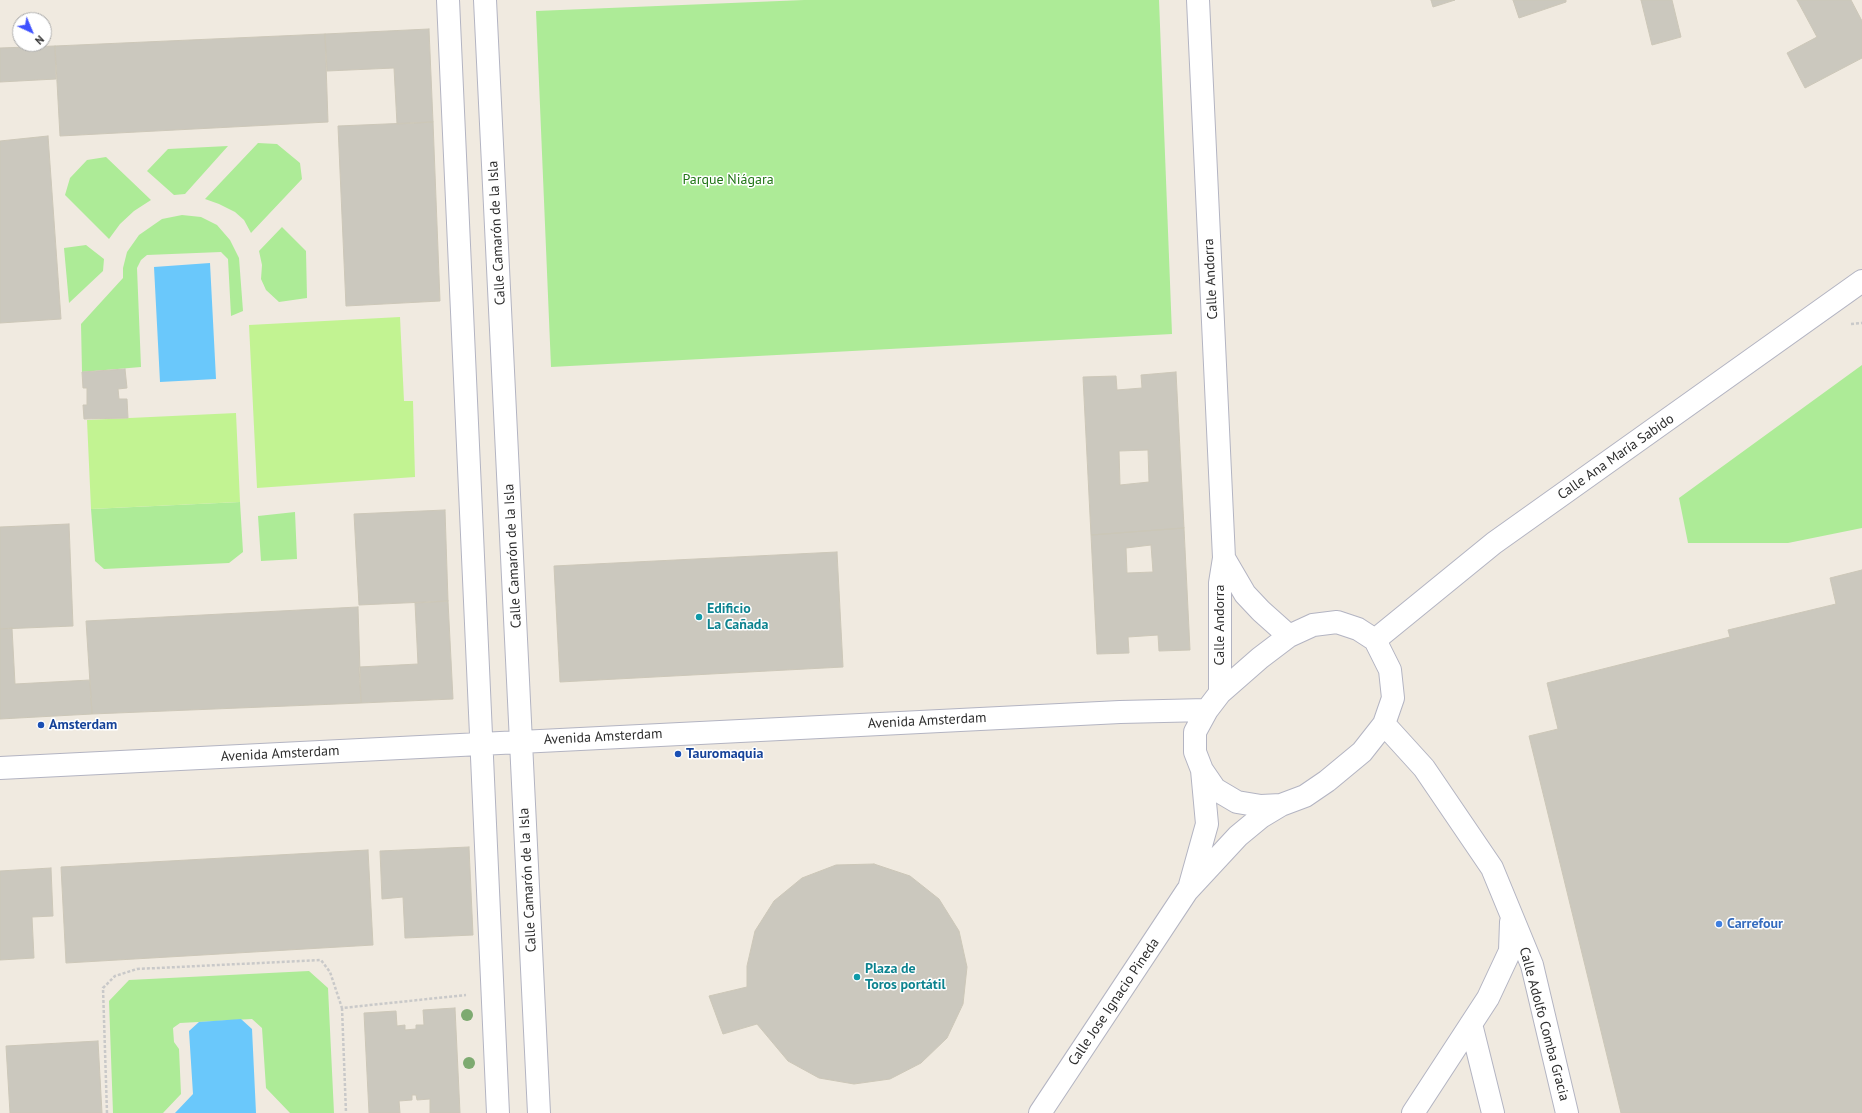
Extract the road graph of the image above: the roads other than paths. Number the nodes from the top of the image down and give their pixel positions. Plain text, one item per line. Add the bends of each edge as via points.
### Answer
1 (448, 0) edge
2 (485, 0) edge
3 (1198, 0) edge
4 (1862, 281) edge
5 (1224, 558) junction
6 (1289, 636) junction
7 (1375, 640) junction
8 (1220, 693) junction
9 (1207, 710) junction
10 (1384, 724) junction
11 (522, 742) junction
12 (481, 744) junction
13 (0, 768) edge
14 (1202, 770) junction
15 (1281, 805) junction
16 (1187, 891) junction
17 (1512, 912) junction
18 (1471, 1024) junction
19 (498, 1113) edge
20 (539, 1113) edge
21 (1040, 1113) edge
22 (1413, 1113) edge
23 (1493, 1113) edge
24 (1567, 1113) edge

1 - 12 street
2 - 11 street, Calle Camarón de la Isla
3 - 5 street, Calle Andorra
4 - 7 street, Calle Ana María Sabido via 1494,543
5 - 6 street, Calle Andorra via 1245,594
5 - 8 street, Calle Andorra via 1220,583
6 - 7 street via 1313,625 1337,622 1358,629
6 - 8 street
7 - 10 street via 1390,670 1393,698
8 - 9 street
9 - 11 street, Avenida Amsterdam via 1120,712
9 - 14 street via 1195,732 1195,752
10 - 15 street via 1362,752 1327,782 1306,796
10 - 17 street, Calle Adolfo Comba Gracia via 1424,768 1492,868
11 - 12 street, Avenida Amsterdam
11 - 20 street, Calle Camarón de la Isla
12 - 13 street, Avenida Amsterdam
12 - 19 street
14 - 15 street via 1215,789 1237,802 1261,806
14 - 16 street, Calle Jose Ignacio Pineda via 1207,824
15 - 16 street, Calle Jose Ignacio Pineda via 1238,836
16 - 21 street, Calle Jose Ignacio Pineda
17 - 18 street, Calle Adolfo Comba Gracia via 1510,951 1488,998
17 - 24 street, Calle Adolfo Comba Gracia via 1532,965
18 - 22 street, Calle Adolfo Comba Gracia
18 - 23 street

